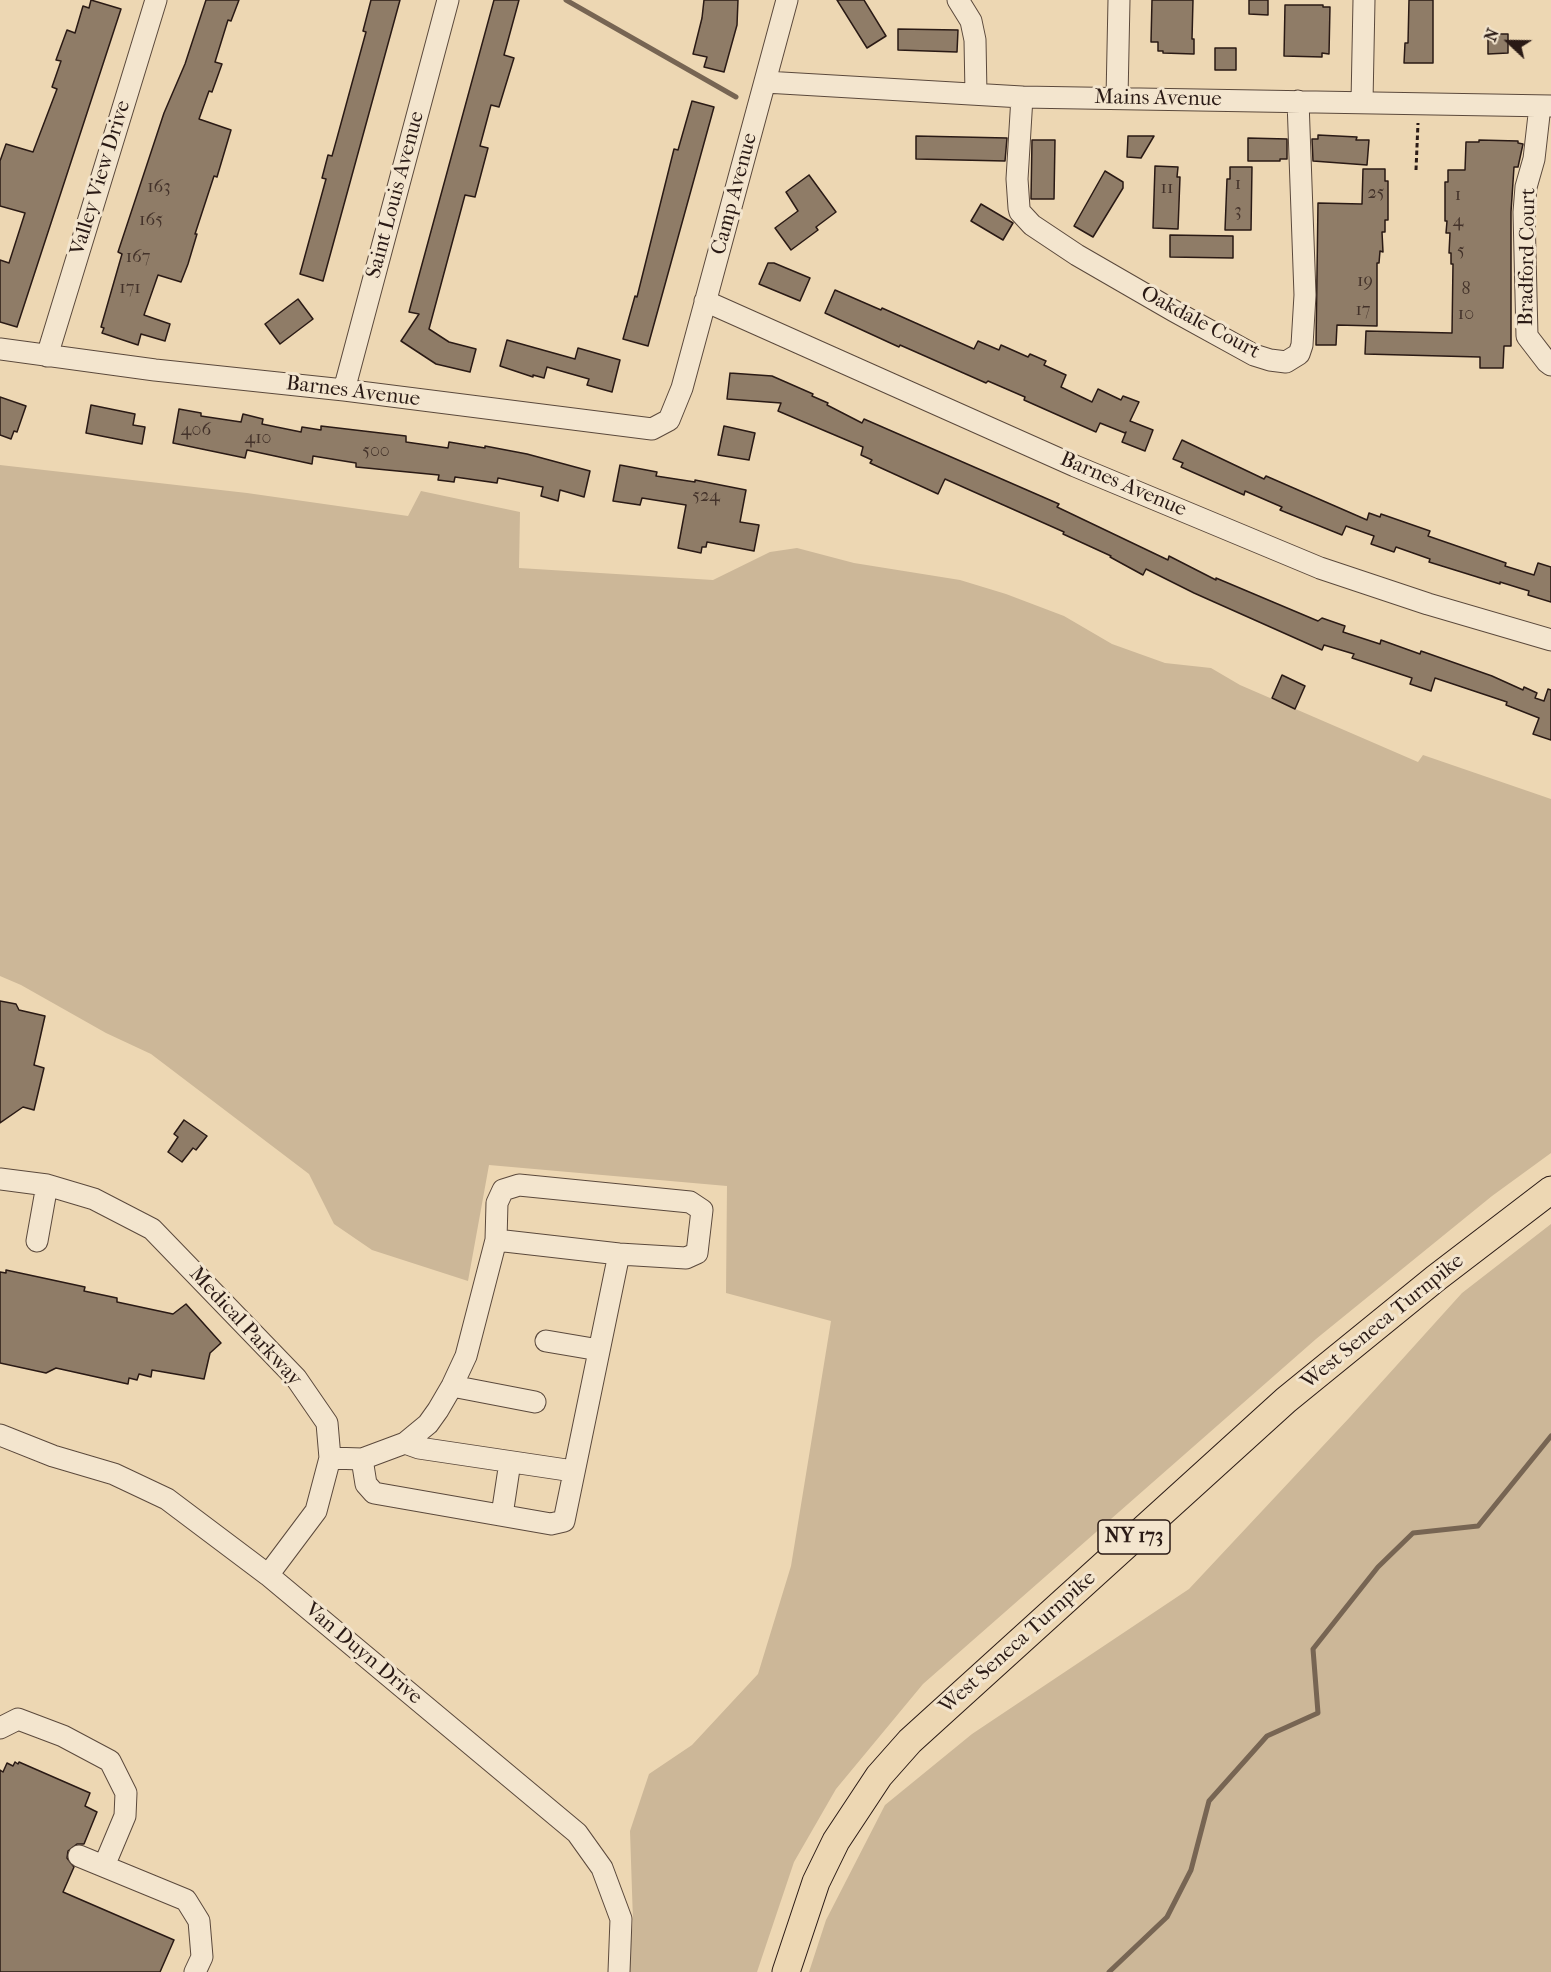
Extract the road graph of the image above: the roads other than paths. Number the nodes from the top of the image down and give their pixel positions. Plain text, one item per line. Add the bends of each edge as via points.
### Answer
1 (156, 0) edge
2 (448, 0) edge
3 (787, 0) edge
4 (958, 0) edge
5 (1119, 0) edge
6 (1364, 0) edge
7 (765, 82) junction
8 (976, 94) junction
9 (1022, 97) junction
10 (1117, 98) junction
11 (1298, 101) junction
12 (1362, 102) junction
13 (1546, 106) edge
14 (705, 301) junction
15 (0, 349) edge
16 (47, 356) junction
17 (1551, 364) edge
18 (681, 388) joint
19 (344, 390) junction
20 (1551, 640) edge
21 (0, 1179) edge
22 (47, 1185) junction
23 (1551, 1190) edge
24 (496, 1240) junction
25 (37, 1241) dead end
26 (619, 1254) junction
27 (546, 1341) dead end
28 (599, 1350) junction
29 (452, 1386) junction
30 (536, 1402) dead end
31 (0, 1435) edge
32 (405, 1443) junction
33 (330, 1458) junction
34 (362, 1459) junction
35 (510, 1462) junction
36 (573, 1471) junction
37 (502, 1515) junction
38 (268, 1575) junction
39 (0, 1728) edge
40 (79, 1856) dead end
41 (104, 1866) junction
42 (195, 1972) edge
43 (619, 1972) edge
44 (786, 1972) edge

1 - 16 street, Valley View Drive
2 - 19 street, Saint Louis Avenue
3 - 7 street, Camp Avenue
4 - 8 street via 971,21 975,40
5 - 10 street
6 - 12 street
7 - 8 street, Mains Avenue
7 - 14 street, Camp Avenue
8 - 9 street, Mains Avenue
9 - 10 street, Mains Avenue
9 - 11 street, Oakdale Court via 1018,198 1020,212 1032,225 1077,255 1254,355 1286,362 1299,354 1302,345 1305,295
10 - 11 street, Mains Avenue
11 - 12 street, Mains Avenue
12 - 13 street, Mains Avenue
13 - 17 street, Bradford Court via 1526,187 1527,336
14 - 18 street, Camp Avenue
14 - 20 street, Barnes Avenue via 1075,466 1320,568
15 - 16 street, Barnes Avenue
16 - 19 street, Barnes Avenue
18 - 19 street, Barnes Avenue via 669,420 652,429
21 - 22 street, Medical Parkway
22 - 25 street
22 - 33 street, Medical Parkway via 94,1199 152,1229 296,1378 327,1423
23 - 44 main road, West Seneca Turnpike / NY 173 via 1286,1400 910,1741 879,1776 836,1841 816,1882
24 - 26 street
24 - 26 street via 497,1203 503,1190 519,1185 690,1202 702,1210 697,1253 686,1258
24 - 29 street via 466,1356
26 - 28 street
27 - 28 street
28 - 36 street
29 - 30 street
29 - 32 street via 428,1424
31 - 38 street, Van Duyn Drive via 114,1474 167,1499
32 - 34 street
32 - 35 street
33 - 34 street
33 - 38 street, Medical Parkway via 316,1511
34 - 37 street via 366,1484 374,1493
35 - 36 street
35 - 37 street
36 - 37 street via 564,1521 551,1524
38 - 43 street, Van Duyn Drive via 577,1833 602,1868 621,1919
39 - 41 street via 18,1719 63,1736 110,1761 126,1793 125,1816
40 - 41 street
41 - 42 street via 186,1900 199,1921 202,1957

